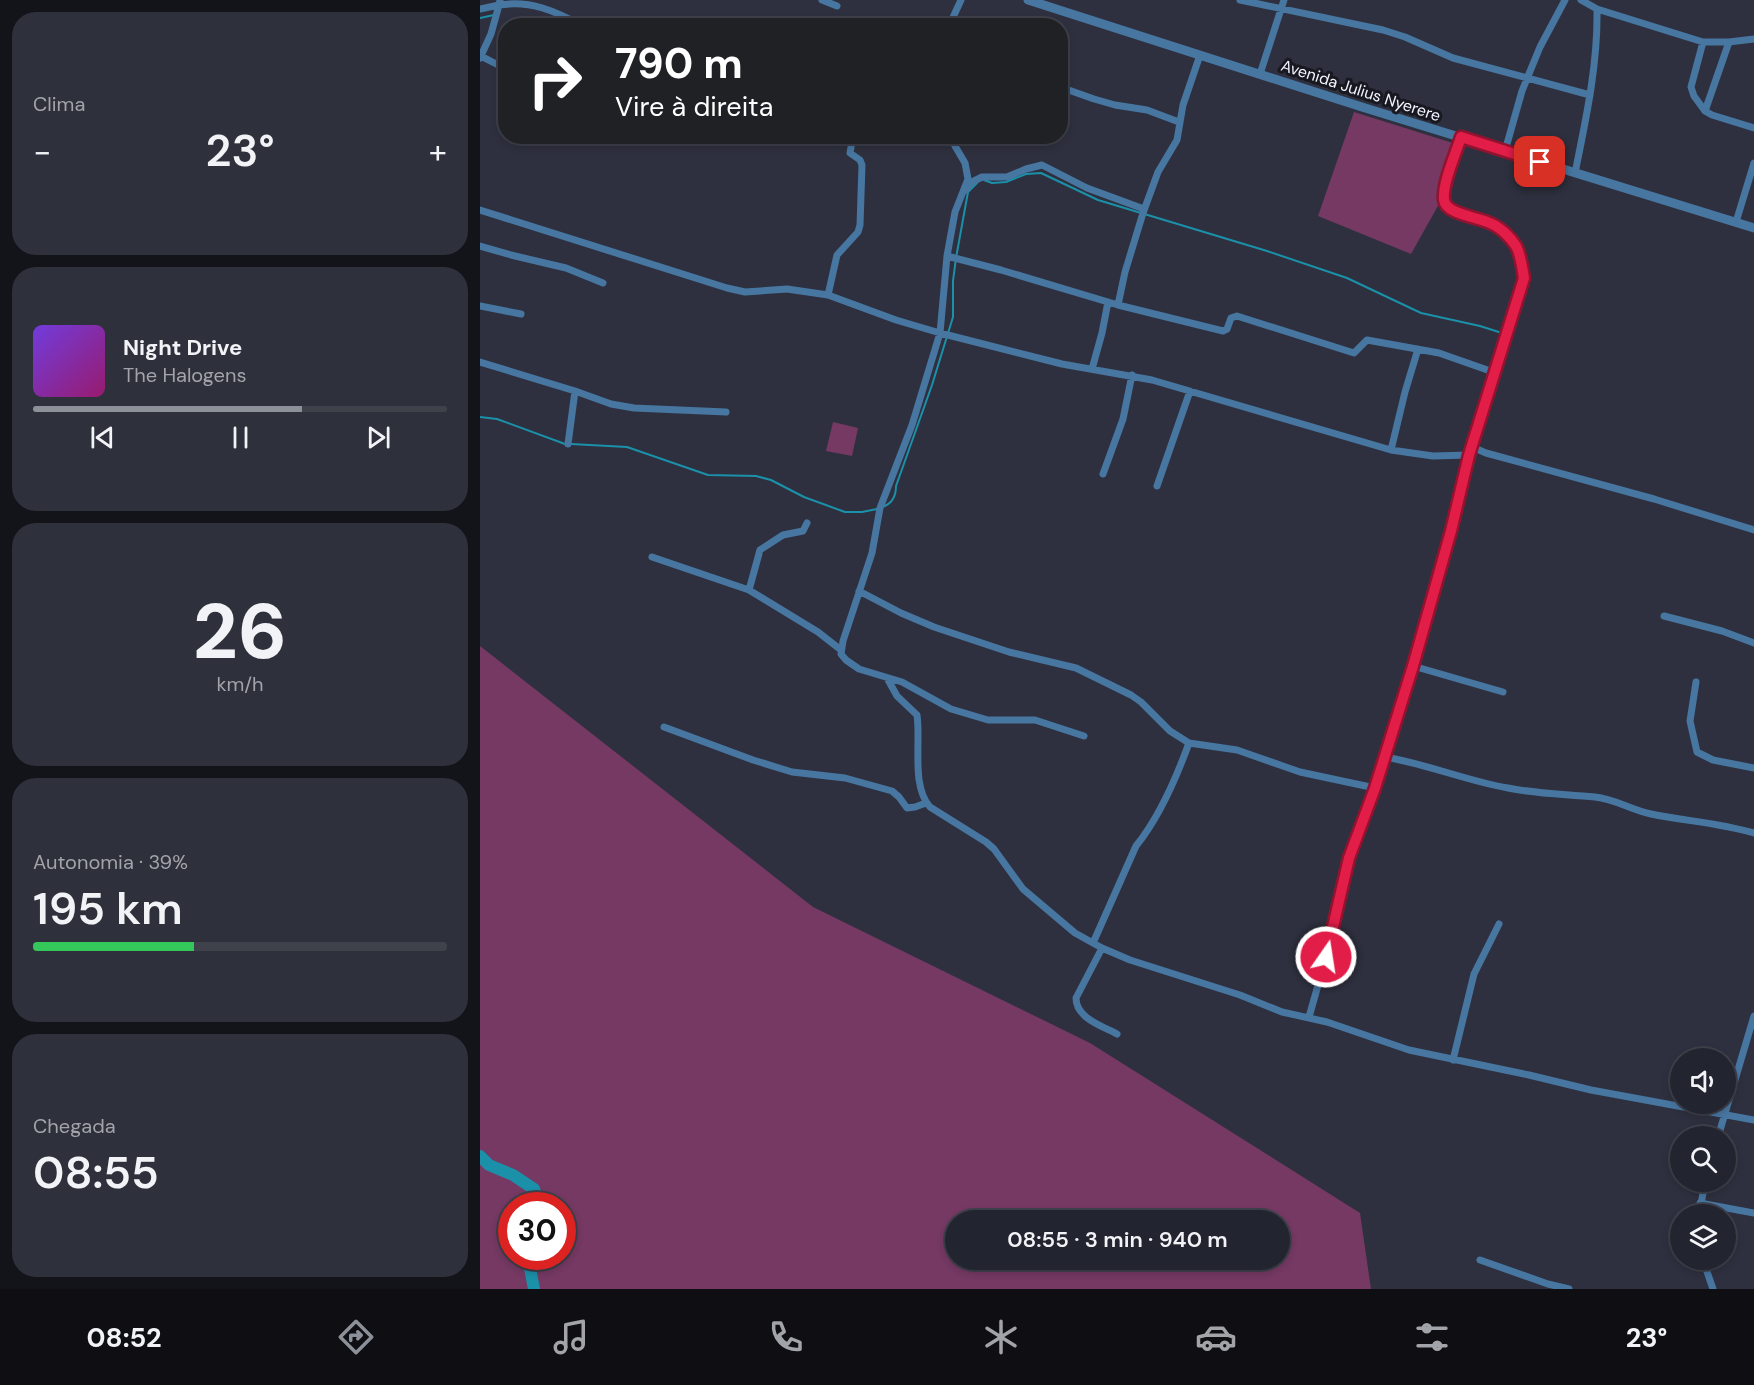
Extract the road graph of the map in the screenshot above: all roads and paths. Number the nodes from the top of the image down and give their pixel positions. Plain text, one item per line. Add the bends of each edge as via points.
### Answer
1 (822, 0) edge
2 (961, 0) edge
3 (1028, 0) edge
4 (1240, 0) edge
5 (1284, 0) edge
6 (1565, 0) edge
7 (1581, 0) edge
8 (499, 2) edge
9 (837, 6) dead end
10 (1281, 8) junction
11 (480, 9) edge
12 (1597, 9) junction
13 (568, 18) edge
14 (953, 18) edge
15 (1754, 39) edge
16 (1703, 42) junction
17 (1729, 42) junction
18 (1200, 56) junction
19 (481, 57) edge
20 (498, 65) edge
21 (1260, 74) junction
22 (1527, 78) junction
23 (1068, 90) edge
24 (1590, 95) junction
25 (1706, 111) junction
26 (1179, 122) junction
27 (1754, 128) edge
28 (1461, 137) junction
29 (852, 144) edge
30 (954, 144) edge
31 (1505, 151) junction
32 (1754, 163) edge
33 (1575, 173) junction
34 (960, 196) junction
35 (1144, 209) junction
36 (480, 210) edge
37 (1736, 222) junction
38 (1754, 228) edge
39 (480, 246) edge
40 (947, 256) junction
41 (603, 283) dead end
42 (828, 295) junction
43 (1108, 302) junction
44 (1118, 305) junction
45 (480, 306) edge
46 (521, 314) dead end
47 (940, 333) junction
48 (1419, 349) junction
49 (480, 362) edge
50 (1092, 369) junction
51 (1496, 373) junction
52 (1132, 375) junction
53 (575, 391) junction
54 (1190, 391) junction
55 (726, 412) dead end
56 (568, 444) dead end
57 (1472, 447) junction
58 (1392, 450) junction
59 (1469, 455) junction
60 (1103, 474) dead end
61 (1157, 486) dead end
62 (807, 523) dead end
63 (1754, 530) edge
64 (652, 557) dead end
65 (749, 590) junction
66 (859, 591) junction
67 (1664, 616) dead end
68 (1754, 643) edge
69 (840, 650) junction
70 (1413, 666) junction
71 (887, 678) junction
72 (1696, 682) dead end
73 (1503, 692) dead end
74 (664, 728) dead end
75 (1084, 736) dead end
76 (1189, 743) junction
77 (1385, 757) junction
78 (1754, 768) edge
79 (1375, 788) junction
80 (926, 803) junction
81 (1754, 833) edge
82 (1498, 924) dead end
83 (1093, 943) junction
84 (1102, 948) junction
85 (1754, 1016) edge
86 (1309, 1017) junction
87 (1117, 1034) dead end
88 (1453, 1060) junction
89 (1736, 1075) edge
90 (1670, 1104) edge
91 (1724, 1114) joint
92 (1754, 1120) edge
93 (1721, 1126) edge
94 (1703, 1192) edge
95 (1700, 1203) joint
96 (1754, 1213) edge
97 (1480, 1260) dead end
98 (1706, 1270) edge
99 (1569, 1289) edge
100 (1713, 1289) edge

1 - 9 street
2 - 14 street
3 - 18 street, Avenida Julius Nyerere
4 - 10 street
5 - 10 street
6 - 22 street
7 - 12 street
8 - 11 street
8 - 13 street via 537,6
8 - 19 street
10 - 21 street
10 - 22 street via 1383,30 1453,58
12 - 16 street
12 - 24 street
15 - 17 street
16 - 17 street
16 - 25 street via 1691,91
17 - 25 street
18 - 21 street, Avenida Julius Nyerere
18 - 26 street
19 - 20 street
21 - 28 street, Avenida Julius Nyerere
22 - 24 street
22 - 31 street
23 - 26 street
24 - 33 street
25 - 27 street
26 - 35 street via 1177,140 1158,172
28 - 31 street, Avenida Julius Nyerere
28 - 51 street via 1444,203 1454,212 1492,224 1510,238 1519,252 1524,278
29 - 42 street via 850,153 862,165 860,225 837,255
30 - 34 street via 965,163 968,179
31 - 33 street, Avenida Julius Nyerere
32 - 37 street
33 - 37 street, Avenida Julius Nyerere
34 - 35 street via 982,177 1007,177 1042,165 1087,188
34 - 40 street
35 - 44 street
36 - 42 street via 727,288 745,292 787,289
37 - 38 street, Avenida Julius Nyerere
39 - 41 street via 566,268
40 - 43 street
40 - 47 street
42 - 47 street
43 - 44 street
43 - 50 street
44 - 48 street via 1223,331 1236,316 1354,353 1366,340
45 - 46 street
47 - 50 street
47 - 66 street via 912,425 880,508 875,542
48 - 51 street
48 - 58 street
49 - 53 street
50 - 52 street
51 - 57 street
52 - 54 street
52 - 60 street via 1123,419
53 - 55 street via 634,408
53 - 56 street
54 - 58 street
54 - 61 street
57 - 59 street
57 - 63 street
58 - 59 street via 1433,456
59 - 70 street
62 - 65 street via 803,531 783,535 760,550
64 - 65 street
65 - 69 street
66 - 69 street
66 - 76 street via 933,627 1009,652 1076,668 1131,695
67 - 68 street
69 - 71 street via 854,666
70 - 73 street
70 - 77 street
71 - 75 street via 951,709 988,720 1035,720
71 - 80 street via 897,696 916,715 920,782
72 - 78 street via 1690,721 1697,752 1713,760
74 - 80 street via 792,772 845,778 892,791 907,808
76 - 79 street via 1238,750 1300,772
76 - 83 street via 1177,776 1136,846
77 - 79 street
77 - 81 street via 1492,785 1616,801 1651,814
79 - 86 street via 1349,858
80 - 83 street via 987,842 1023,889 1075,933
82 - 88 street via 1474,974
83 - 84 street
84 - 86 street via 1282,1012
84 - 87 street via 1076,1005 1080,1012
85 - 89 street
86 - 88 street via 1409,1050
88 - 90 street
91 - 92 street
91 - 93 street
94 - 95 street
95 - 96 street
97 - 99 street
98 - 100 street

